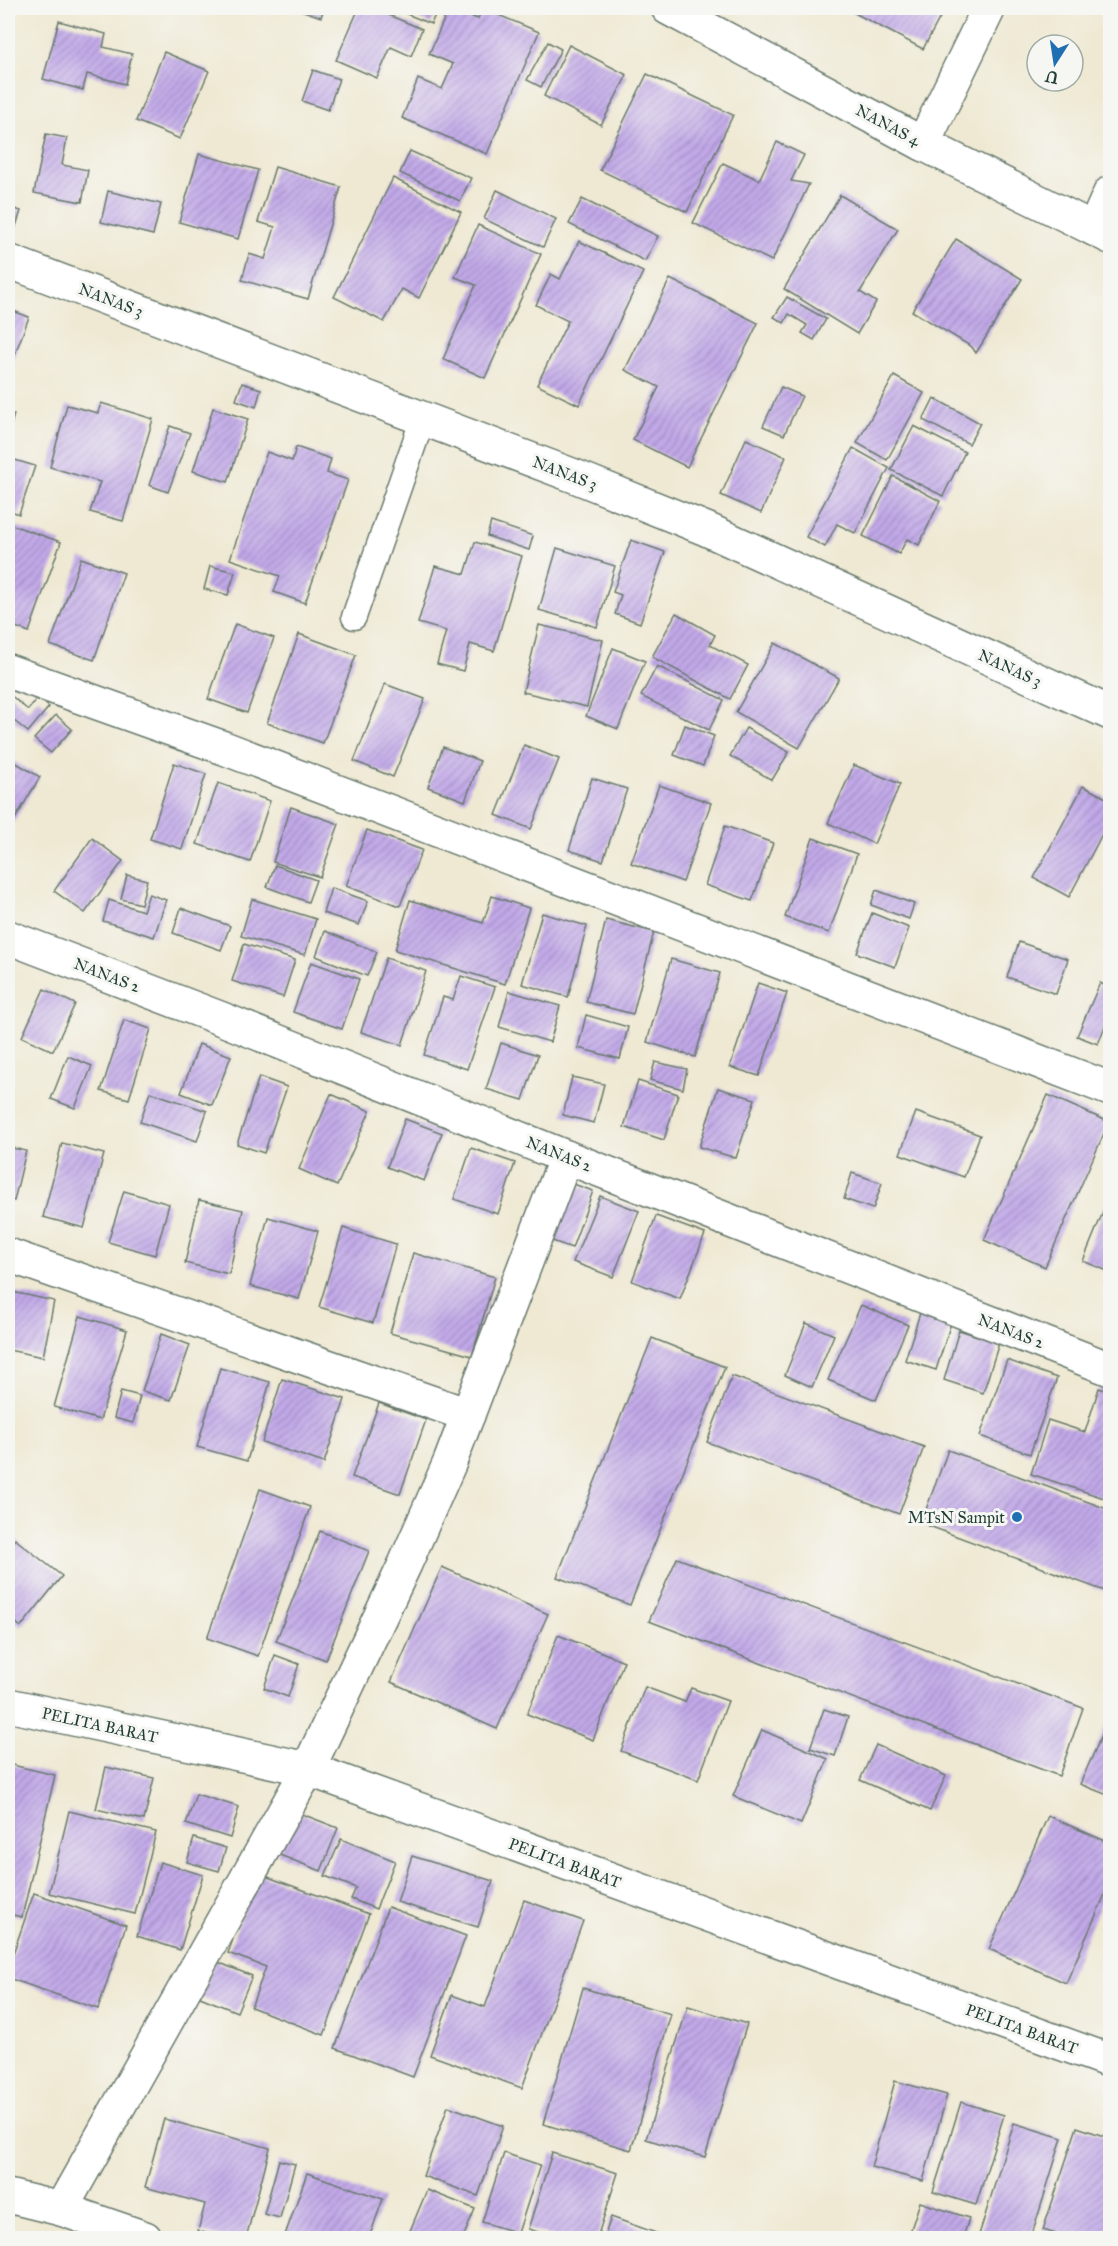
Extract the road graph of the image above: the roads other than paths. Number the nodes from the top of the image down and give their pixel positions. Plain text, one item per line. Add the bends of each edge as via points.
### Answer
1 (668, 8) edge
2 (989, 8) edge
3 (923, 144) junction
4 (1110, 193) edge
5 (1102, 233) edge
6 (8, 261) edge
7 (423, 418) junction
8 (354, 617) dead end
9 (8, 671) edge
10 (1110, 713) edge
11 (8, 937) edge
12 (1110, 1089) edge
13 (566, 1157) junction
14 (8, 1255) edge
15 (1110, 1369) edge
16 (468, 1415) junction
17 (8, 1705) edge
18 (308, 1769) junction
19 (1110, 2061) edge
20 (8, 2196) edge
21 (61, 2209) junction
22 (145, 2238) edge

1 - 3 street, NANAS 4
2 - 3 street
3 - 5 street, NANAS 4
4 - 5 street
6 - 7 street, NANAS 3
7 - 8 lane
7 - 10 street, NANAS 3 via 706,529
9 - 12 street via 224,747
11 - 13 street, NANAS 2
13 - 15 street, NANAS 2
13 - 16 street
14 - 16 street
16 - 18 street via 405,1564
17 - 18 street, PELITA BARAT
18 - 19 street, PELITA BARAT
18 - 21 street
20 - 21 street
21 - 22 street

